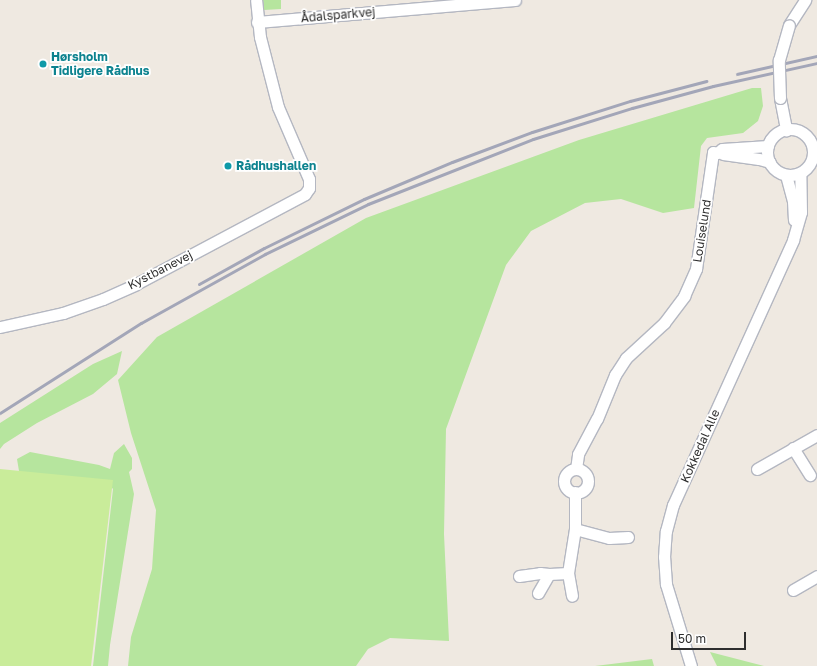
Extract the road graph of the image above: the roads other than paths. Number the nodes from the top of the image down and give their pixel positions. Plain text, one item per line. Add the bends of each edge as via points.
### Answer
1 (256, 0) edge
2 (514, 0) edge
3 (805, 0) edge
4 (257, 22) junction
5 (786, 130) junction
6 (814, 144) edge
7 (768, 146) junction
8 (717, 153) junction
9 (814, 159) edge
10 (770, 162) junction
11 (800, 173) junction
12 (786, 175) junction
13 (795, 235) junction
14 (0, 327) edge
15 (817, 435) edge
16 (793, 448) junction
17 (576, 469) junction
18 (757, 469) dead end
19 (810, 475) dead end
20 (574, 492) junction
21 (575, 529) junction
22 (628, 537) dead end
23 (568, 573) junction
24 (549, 574) junction
25 (519, 576) dead end
26 (817, 576) edge
27 (793, 590) dead end
28 (538, 593) dead end
29 (572, 596) dead end
30 (691, 666) edge

1 - 4 street
2 - 4 street, Ådalsparkvej
3 - 5 street, bridge via 788,25 779,60 780,98
4 - 14 street, Kystbanevej via 278,107 309,179 309,188 305,194 103,299 63,313
5 - 6 street via 801,132
5 - 7 street via 775,135
6 - 9 street
7 - 8 street via 722,149
7 - 10 street
8 - 10 street
8 - 17 street, Louiselund via 713,152 696,269 684,296 664,323 626,358 615,374 578,454
9 - 11 street
10 - 12 street via 776,170
11 - 12 street
11 - 13 street, Kokkedal Alle via 801,212
12 - 13 street, Kokkedal Alle via 793,202
13 - 30 street, Kokkedal Alle via 673,505 666,531 666,584
15 - 16 street
16 - 18 street
16 - 19 street
17 - 20 street via 564,478 565,486
17 - 20 street via 585,474 588,480 582,491
20 - 21 street
21 - 22 street via 609,538
21 - 23 street
23 - 24 street
23 - 29 street
24 - 25 street
24 - 28 street
26 - 27 street

